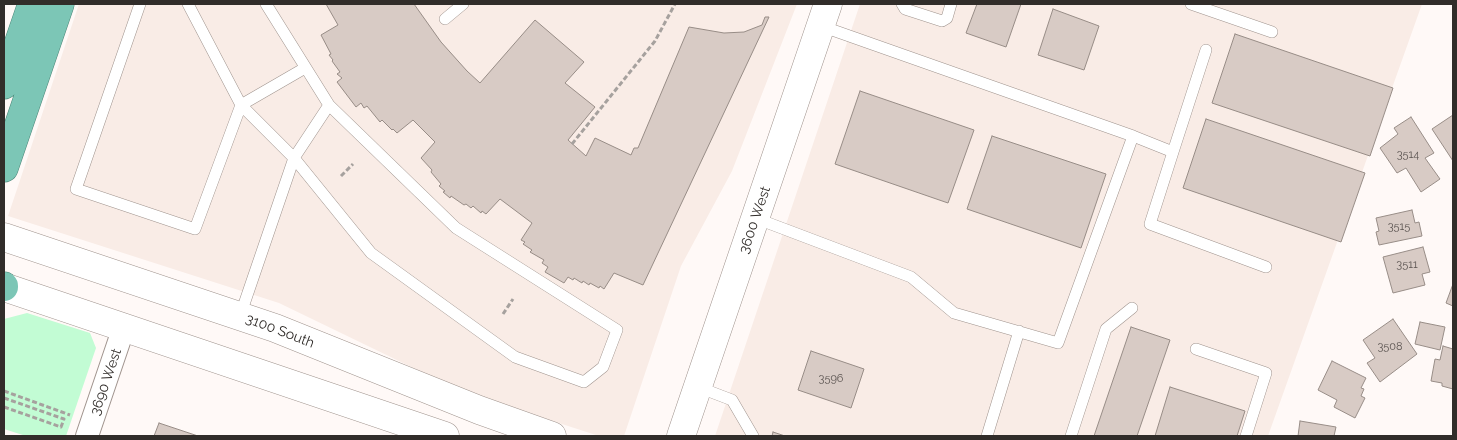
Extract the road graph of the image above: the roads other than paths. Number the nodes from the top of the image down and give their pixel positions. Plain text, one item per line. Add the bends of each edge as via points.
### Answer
1 (32, 4) edge
2 (60, 4) edge
3 (140, 4) edge
4 (188, 4) edge
5 (266, 4) edge
6 (463, 4) edge
7 (902, 4) edge
8 (951, 4) edge
9 (1191, 4) edge
10 (824, 15) edge
11 (445, 19) dead end
12 (1272, 32) dead end
13 (1206, 50) dead end
14 (306, 68) junction
15 (4, 85) edge
16 (241, 105) junction
17 (328, 105) junction
18 (1133, 136) junction
19 (1172, 152) junction
20 (294, 158) junction
21 (4, 168) edge
22 (755, 218) junction
23 (4, 237) edge
24 (1266, 267) dead end
25 (4, 287) edge
26 (1132, 308) dead end
27 (240, 316) junction
28 (124, 327) junction
29 (1019, 332) junction
30 (1196, 349) dead end
31 (698, 387) junction
32 (87, 436) edge
33 (445, 436) edge
34 (552, 436) edge
35 (682, 436) edge
36 (753, 436) edge
37 (987, 436) edge
38 (1071, 436) edge
39 (1246, 436) edge

1 - 15 highway
2 - 21 highway
3 - 16 lane via 76,189 195,229
4 - 16 lane
5 - 14 lane
6 - 11 lane
7 - 8 lane via 905,9 942,21 947,18
9 - 12 lane
10 - 18 lane
10 - 22 main road, 3600 West
13 - 19 lane
14 - 16 lane
14 - 17 lane
16 - 20 lane
17 - 20 lane
17 - 20 lane via 456,228 617,330 603,367 584,382 515,358 371,253
18 - 19 lane
18 - 29 lane via 1058,343
19 - 24 lane via 1150,224
20 - 27 lane
22 - 29 lane via 911,277 954,313
22 - 31 main road, 3600 West
23 - 27 main road, 3100 South
25 - 28 main road
26 - 38 lane via 1106,329
27 - 34 main road, 3100 South
28 - 32 street, 3690 West
28 - 33 main road
29 - 37 lane
30 - 39 lane via 1266,373
31 - 35 main road, 3600 West
31 - 36 lane via 732,400

